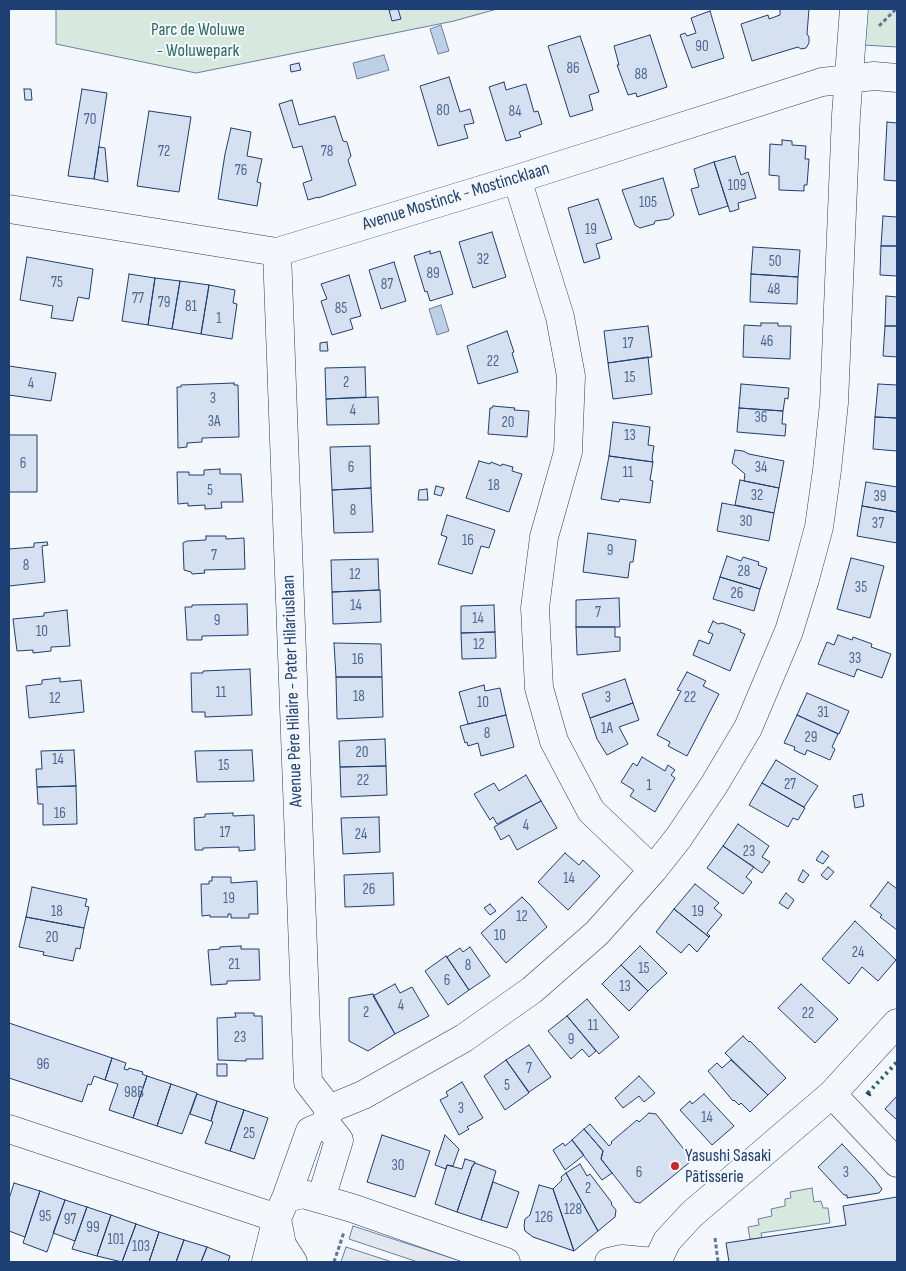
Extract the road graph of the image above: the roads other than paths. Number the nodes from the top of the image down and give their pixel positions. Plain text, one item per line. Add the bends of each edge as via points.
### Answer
1 (854, 9) edge
2 (849, 78) junction
3 (897, 78) edge
4 (518, 179) junction
5 (9, 211) edge
6 (277, 252) junction
7 (653, 870) junction
8 (897, 1023) edge
9 (832, 1094) junction
10 (327, 1117) junction
11 (9, 1129) edge
12 (897, 1163) edge
13 (321, 1199) junction
14 (281, 1208) junction
15 (266, 1262) edge
16 (293, 1262) edge
17 (506, 1262) edge
18 (609, 1262) edge
19 (656, 1262) edge

1 - 2 street
2 - 3 street, Avenue Mostinck - Mostincklaan
2 - 4 street, Avenue Mostinck - Mostincklaan via 822,82
2 - 7 street via 834,403 828,470 816,536 789,631 748,728 680,837
4 - 6 street, Avenue Mostinck - Mostincklaan
4 - 7 street via 560,317 571,376 568,452 544,537 534,608 539,688 554,741 591,811
5 - 6 street, Avenue Mostinck - Mostincklaan
6 - 10 street, Avenue Père Hilaire - Pater Hilariuslaan via 308,1082
7 - 10 street via 597,933 532,990 464,1038
8 - 9 street
9 - 12 street
9 - 19 street via 692,1214 667,1240
10 - 13 street, Avenue Père Hilaire - Pater Hilariuslaan via 339,1140
10 - 14 street via 310,1131
11 - 14 street
13 - 14 street via 303,1194
13 - 17 street
14 - 15 street
14 - 16 street via 282,1245
18 - 19 street via 622,1259

